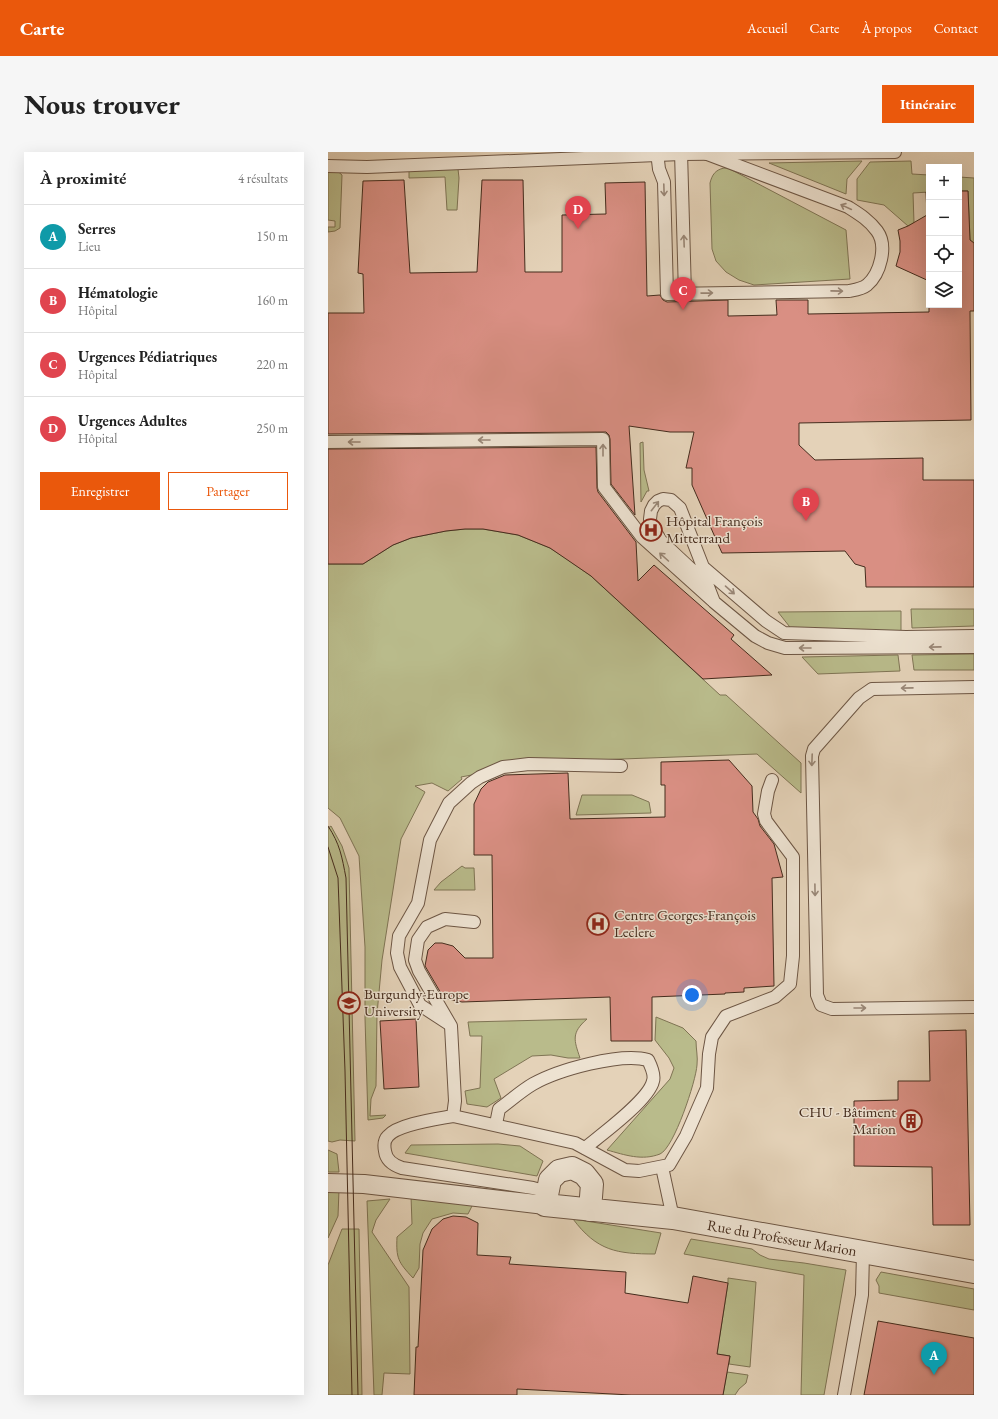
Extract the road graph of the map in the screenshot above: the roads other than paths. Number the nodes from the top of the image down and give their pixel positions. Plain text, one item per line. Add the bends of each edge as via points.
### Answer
1 (895, 152) edge
2 (681, 153) edge
3 (657, 154) edge
4 (707, 154) junction
5 (328, 166) edge
6 (685, 294) junction
7 (328, 442) edge
8 (714, 602) junction
9 (974, 636) edge
10 (974, 647) edge
11 (974, 687) edge
12 (621, 766) dead end
13 (772, 780) dead end
14 (474, 922) dead end
15 (974, 1007) edge
16 (451, 1026) junction
17 (454, 1116) junction
18 (496, 1124) junction
19 (585, 1148) junction
20 (662, 1167) junction
21 (328, 1183) edge
22 (547, 1198) junction
23 (590, 1210) junction
24 (673, 1218) junction
25 (863, 1253) junction
26 (974, 1272) edge
27 (844, 1395) edge

1 - 4 lane
2 - 3 lane
2 - 4 lane
6 -> 2 lane
3 - 5 lane via 367,167
3 -> 6 lane via 664,182 667,294
6 -> 4 lane via 849,291 866,286 876,274 881,259 882,246 878,232 865,218 848,207
8 -> 7 lane via 642,536 604,487 603,439
8 -> 9 lane via 707,584 661,541 651,525 651,511 658,501 671,500 680,508 703,567 766,621 784,633 906,637
10 -> 8 lane via 785,648 754,636
11 -> 15 lane via 872,689 859,698 814,749 812,756 817,995 821,1006
12 - 16 lane via 529,764 503,767 471,783 449,803 430,840 418,903 400,936 397,953 400,967 420,1005
13 - 20 lane via 764,814 766,821 793,856 793,956 790,984 775,997 726,1016 712,1037 707,1088 686,1136 668,1165
14 - 16 lane via 445,919 427,927 418,940 415,960 419,971
16 - 17 lane
17 - 18 lane
17 - 22 lane via 412,1124 393,1132 384,1144 388,1159 402,1168 533,1188
18 - 19 lane via 575,1143
18 - 19 lane via 499,1109 532,1084 547,1077 618,1058 648,1060 654,1080 650,1090 639,1103
19 - 20 lane via 625,1170 639,1172
20 - 24 lane
21 - 22 street, Rue du Professeur Marion
22 - 23 street, Rue du Professeur Marion
22 - 23 street via 550,1180 559,1171 572,1168 584,1174 592,1184
23 - 24 street, Rue du Professeur Marion
24 - 25 street, Rue du Professeur Marion
25 - 26 street, Rue du Professeur Marion
25 - 27 lane via 862,1295

